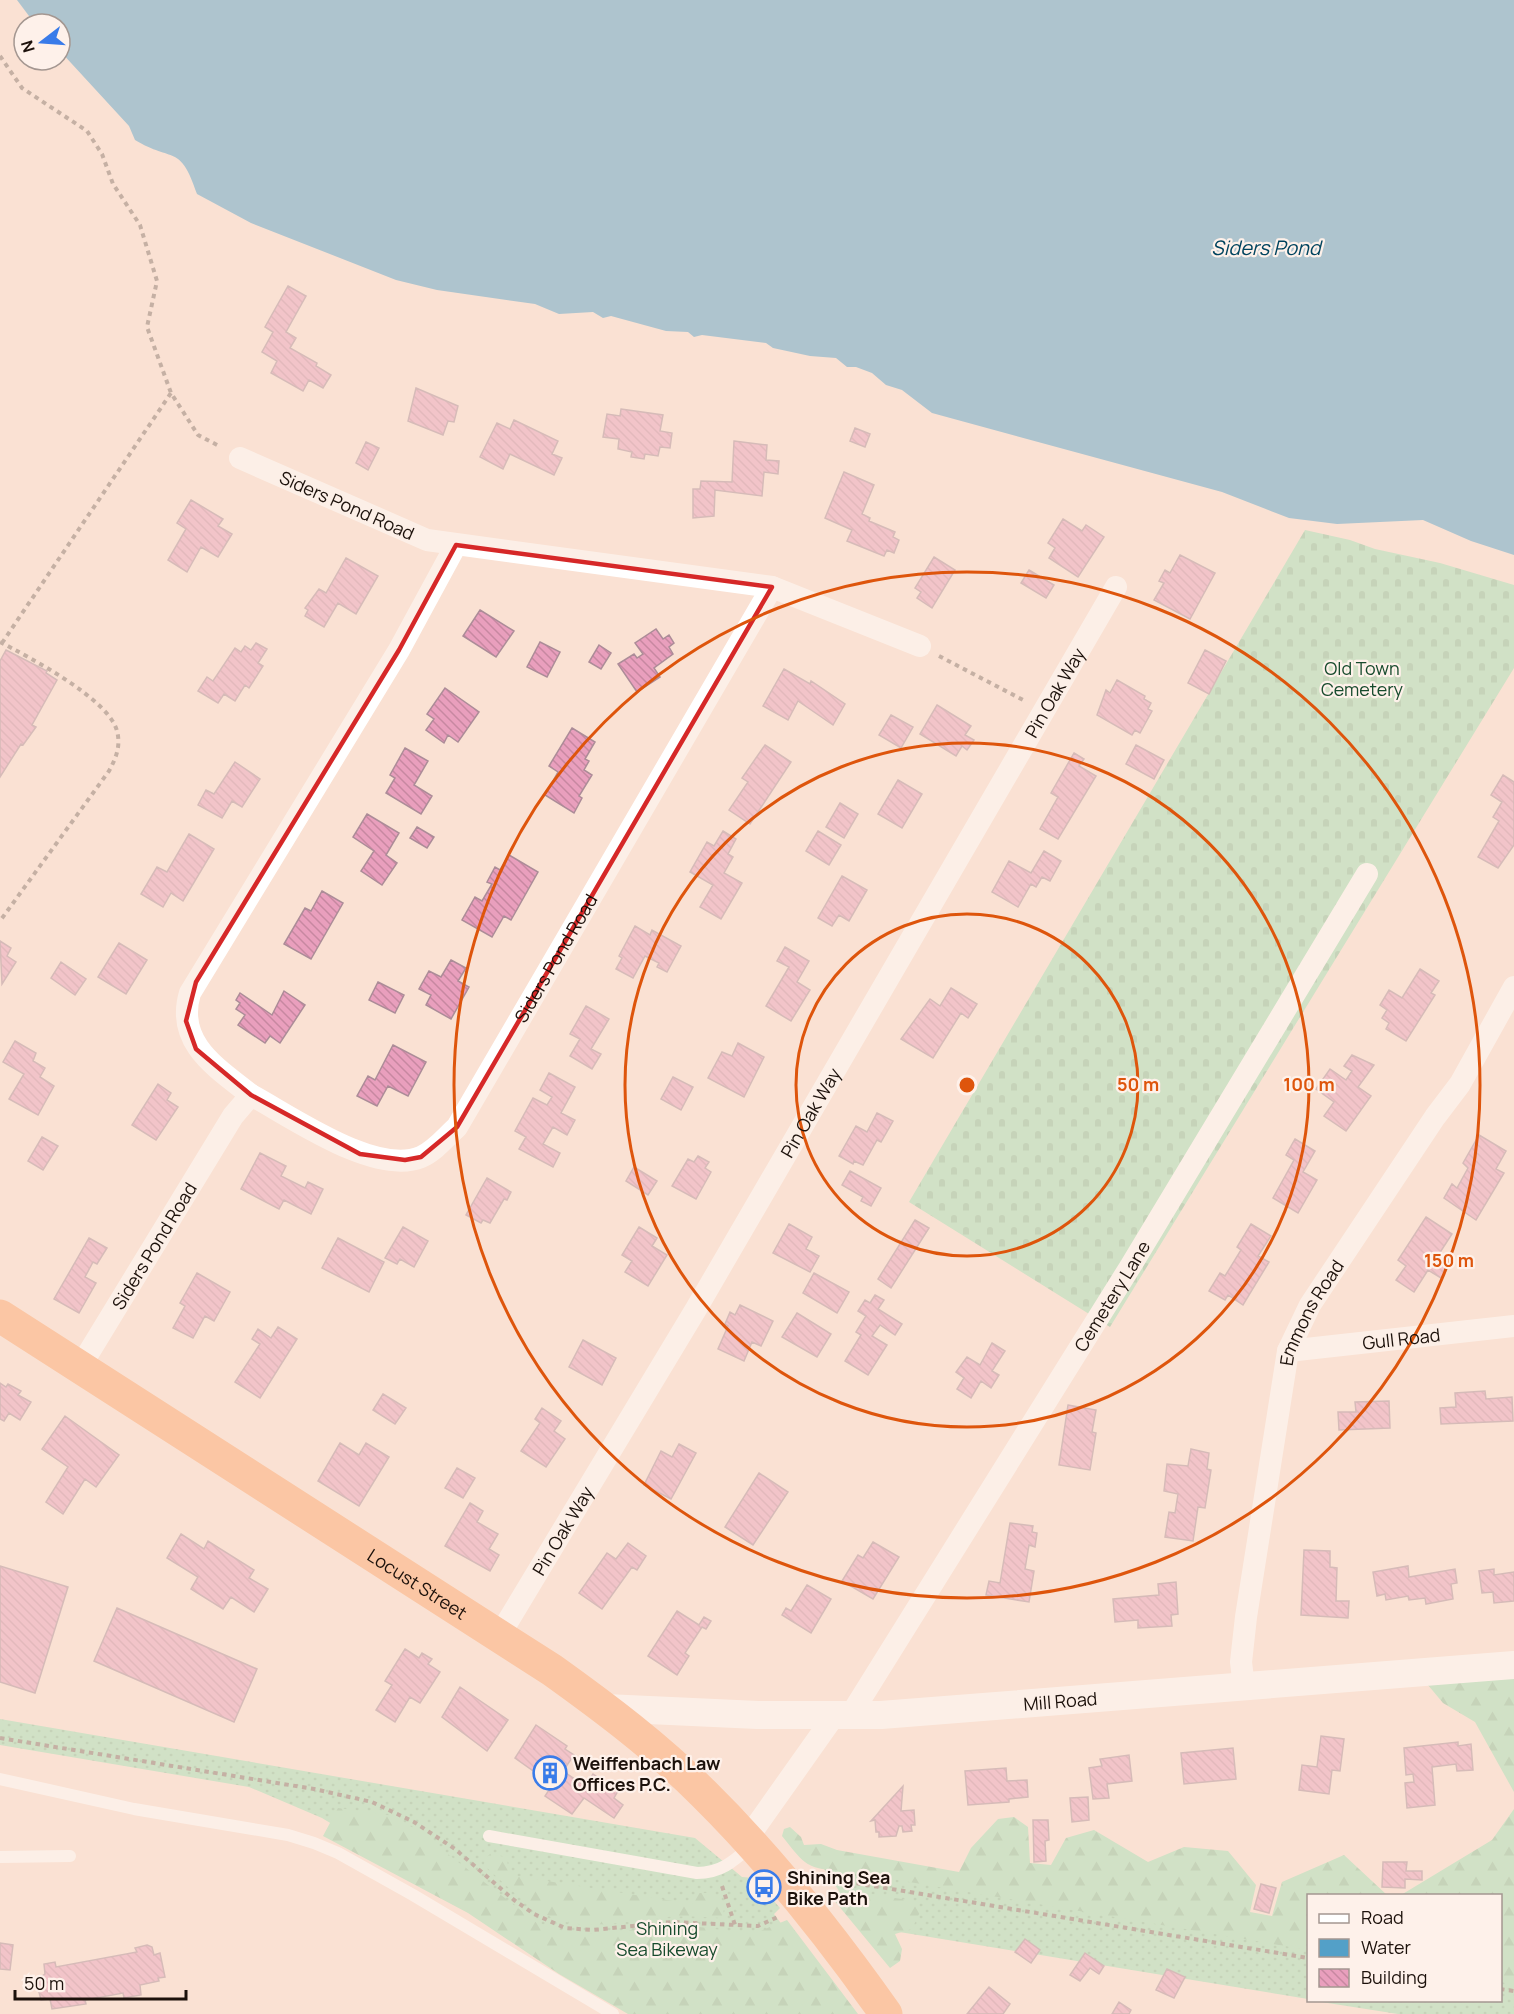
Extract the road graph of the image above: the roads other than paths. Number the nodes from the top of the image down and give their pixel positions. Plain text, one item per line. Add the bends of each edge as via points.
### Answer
1 (240, 458) road end
2 (456, 545) junction
3 (1116, 586) dead end
4 (772, 587) junction
5 (920, 646) road end
6 (1367, 874) dead end
7 (1514, 987) edge
8 (251, 1095) junction
9 (0, 1316) edge
10 (1514, 1326) edge
11 (1288, 1351) junction
12 (80, 1367) junction
13 (499, 1636) junction
14 (1514, 1665) edge
15 (1244, 1687) junction
16 (605, 1707) junction
17 (842, 1716) junction
18 (0, 1779) edge
19 (489, 1836) dead end
20 (749, 1842) junction
21 (70, 1856) dead end
22 (0, 1857) edge
23 (850, 1963) junction
24 (613, 2014) edge
25 (886, 2014) edge
26 (898, 2014) edge

1 - 2 street, Siders Pond Road via 427,540
2 - 4 street, Siders Pond Road
2 - 8 street, Siders Pond Road via 399,650 190,993 186,1021 196,1049
3 - 13 street, Pin Oak Way via 696,1309
4 - 5 street, Siders Pond Road
4 - 8 street, Siders Pond Road via 457,1127 421,1157 388,1160 360,1154
6 - 17 street, Cemetery Lane via 1124,1277
7 - 11 street, Emmons Road via 1460,1084 1310,1305
8 - 12 street, Siders Pond Road via 233,1116
9 - 12 highway, Locust Street
10 - 11 street, Gull Road
11 - 15 street, Emmons Road via 1246,1617 1241,1662
12 - 13 highway, Locust Street
13 - 16 highway, Locust Street
14 - 15 street, Mill Road
15 - 17 street, Mill Road
16 - 17 street, Mill Road via 678,1713
16 - 20 highway, Locust Street via 703,1792
17 - 20 street, Cemetery Lane
18 - 24 lane via 314,1843 413,1895
19 - 20 lane via 697,1873 718,1871
20 - 23 highway, Locust Street
21 - 22 lane
23 - 25 highway, Locust Street
23 - 26 street

